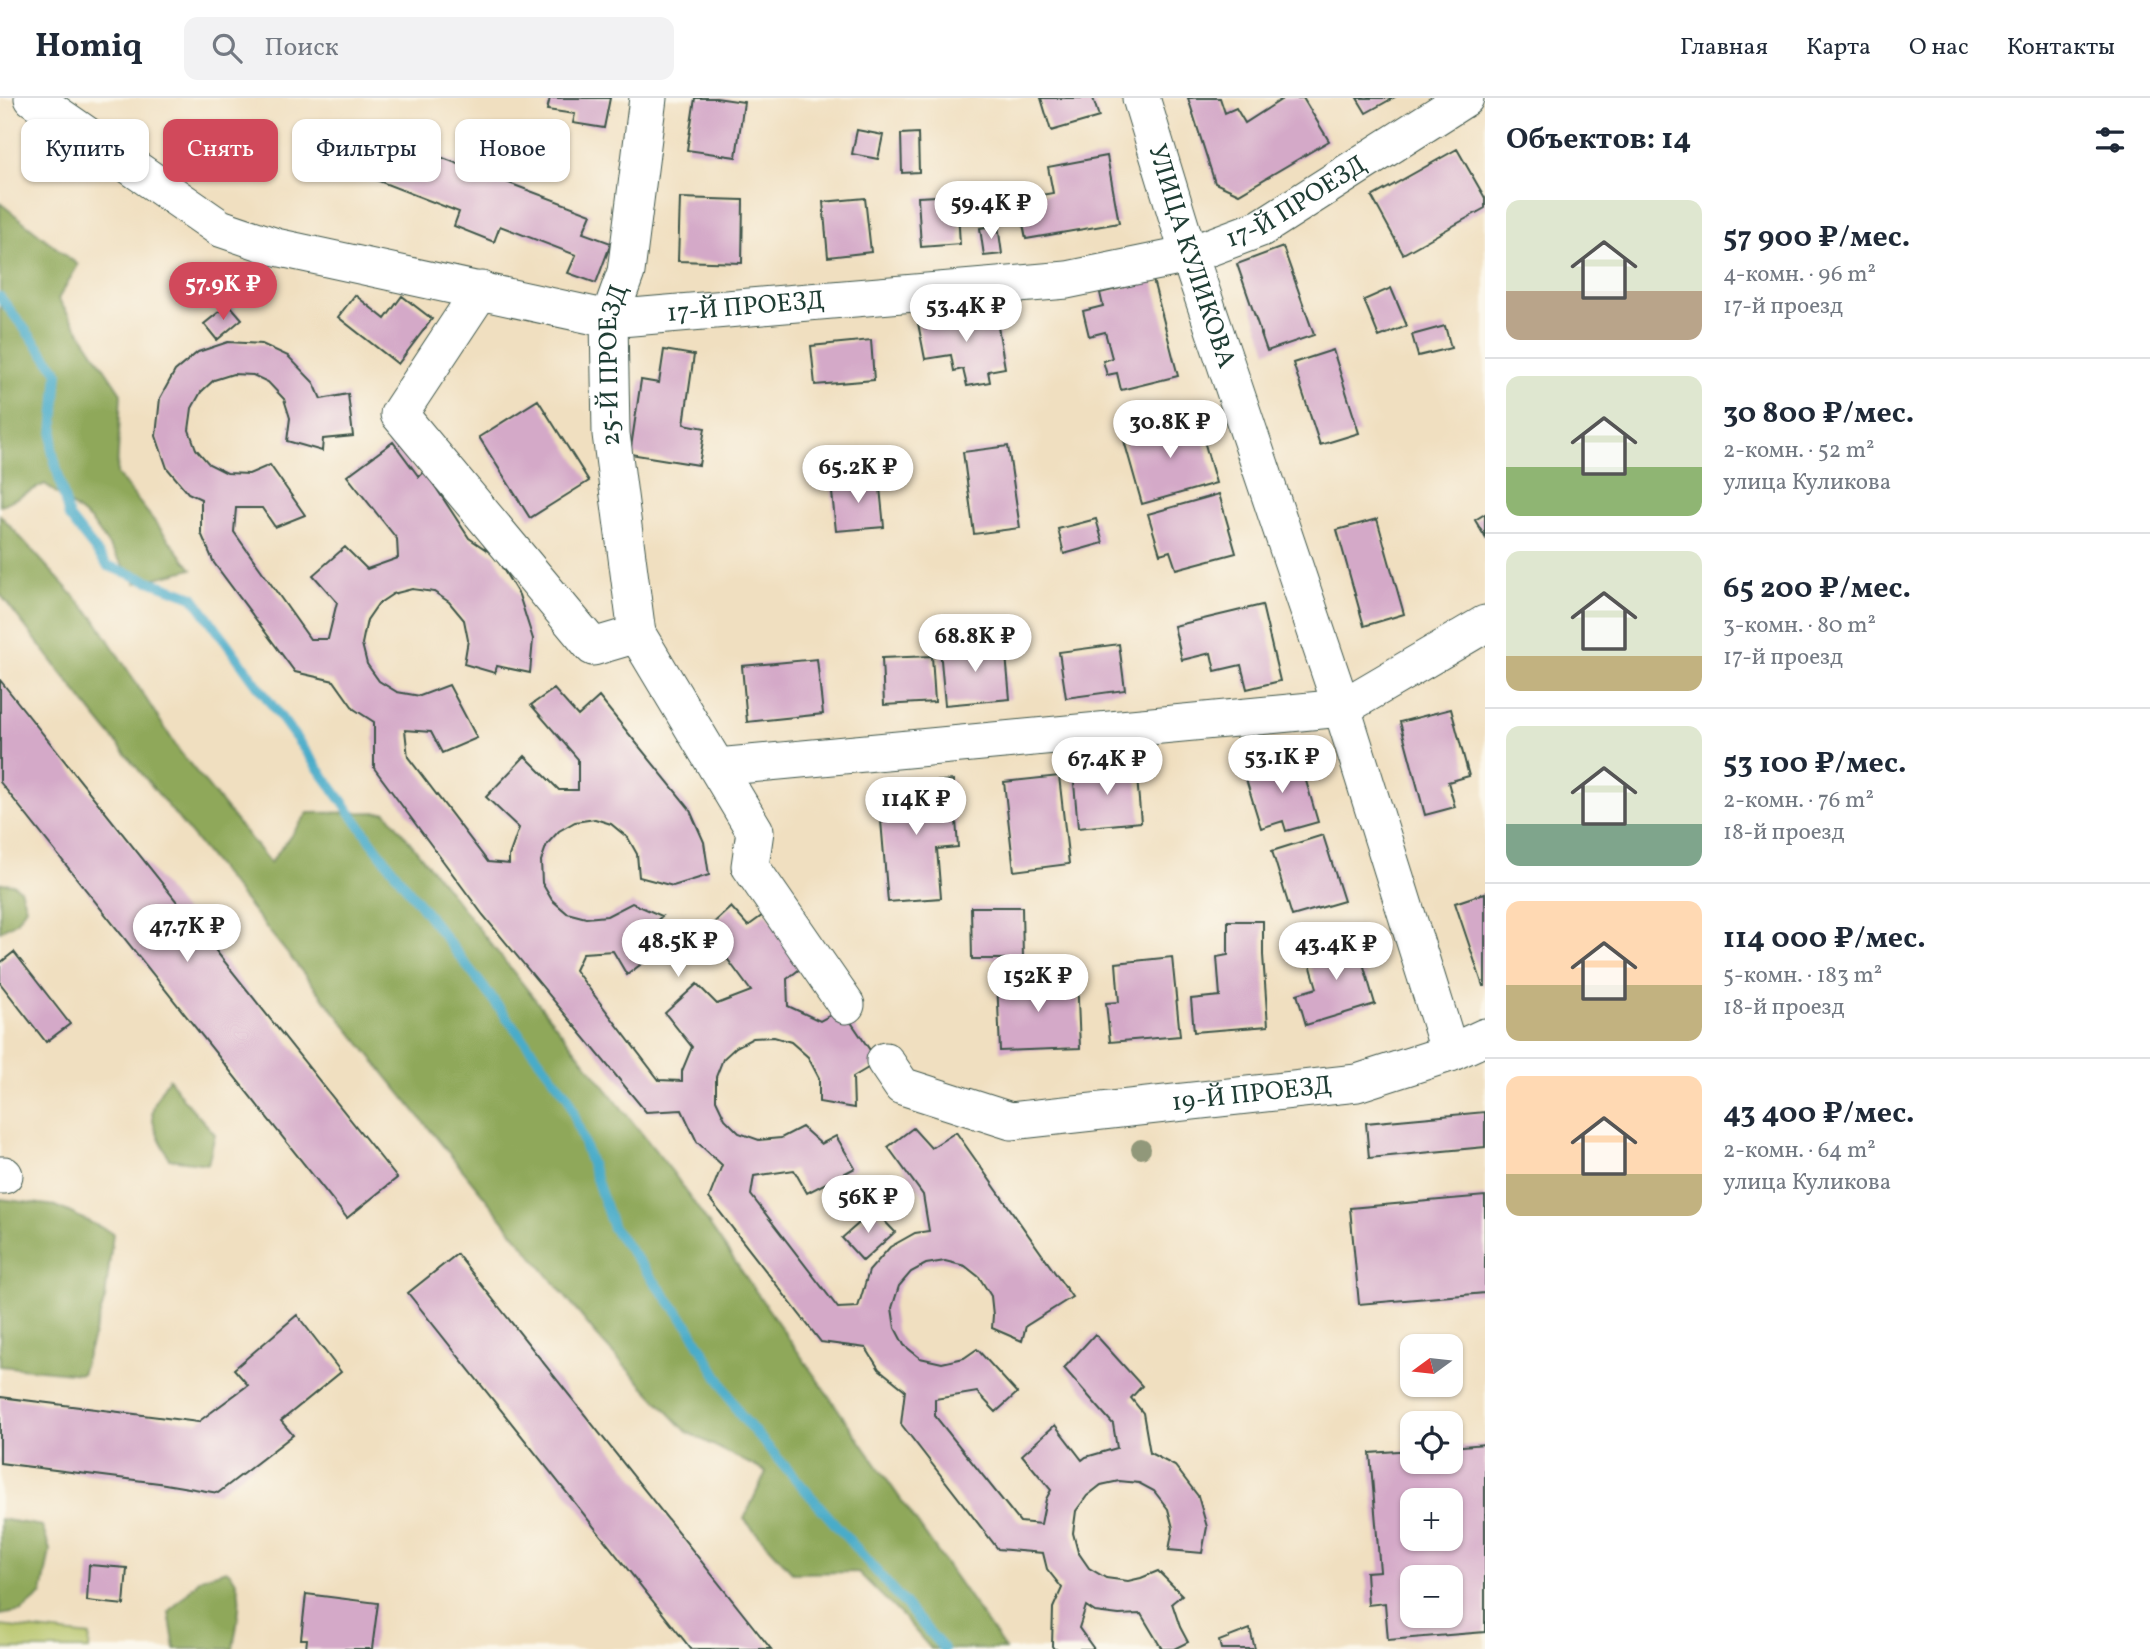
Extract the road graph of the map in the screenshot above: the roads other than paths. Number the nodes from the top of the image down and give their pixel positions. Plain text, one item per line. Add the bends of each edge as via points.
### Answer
1 (33, 98) edge
2 (648, 98) edge
3 (1141, 98) edge
4 (1465, 98) edge
5 (1189, 255) junction
6 (481, 290) junction
7 (609, 319) junction
8 (1485, 624) edge
9 (637, 634) junction
10 (1342, 708) junction
11 (717, 767) junction
12 (846, 1005) dead end
13 (1485, 1037) edge
14 (1450, 1053) junction
15 (885, 1061) dead end

1 - 6 street, 17-Й ПРОЕЗД via 220,228 276,247
2 - 7 street, 25-Й ПРОЕЗД via 626,272
3 - 5 street, УЛИЦА КУЛИКОВА
4 - 5 street, 17-Й ПРОЕЗД via 1261,228
5 - 7 street, 17-Й ПРОЕЗД via 1067,280
5 - 10 street, УЛИЦА КУЛИКОВА
6 - 7 street, 17-Й ПРОЕЗД
6 - 9 street via 399,414 593,647
7 - 9 street, 25-Й ПРОЕЗД via 611,434
8 - 10 street
9 - 11 street
10 - 11 street
10 - 14 street, УЛИЦА КУЛИКОВА
11 - 12 street via 755,831 750,866
13 - 14 street, 19-Й ПРОЕЗД
14 - 15 street, 19-Й ПРОЕЗД via 1357,1083 1011,1121 902,1086

